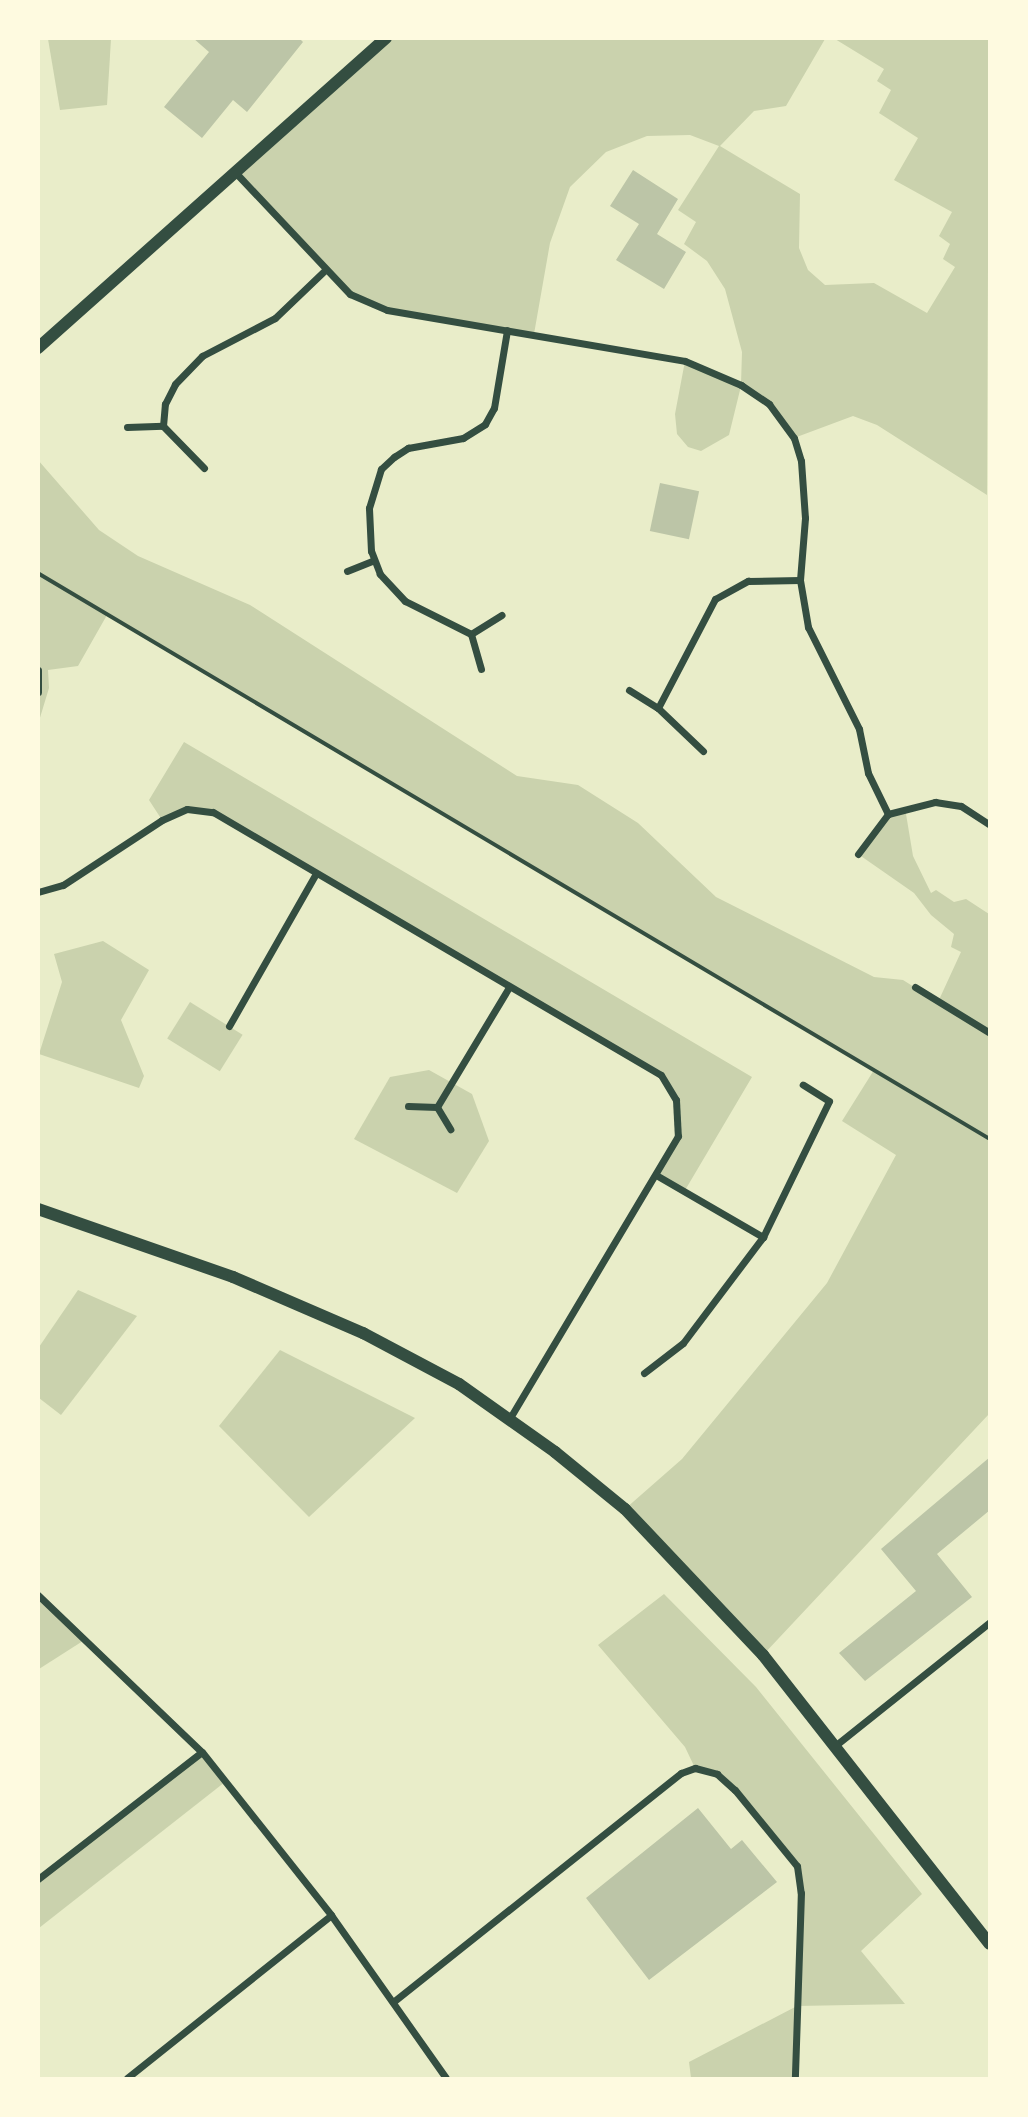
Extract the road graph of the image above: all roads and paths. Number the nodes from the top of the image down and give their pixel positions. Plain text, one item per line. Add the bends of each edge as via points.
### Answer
1 (386, 38) edge
2 (234, 171) junction
3 (324, 271) junction
4 (507, 330) junction
5 (38, 348) edge
6 (163, 426) junction
7 (127, 427) dead end
8 (204, 468) dead end
9 (374, 560) junction
10 (346, 571) dead end
11 (38, 573) edge
12 (800, 580) junction
13 (502, 615) dead end
14 (471, 634) junction
15 (38, 670) edge
16 (481, 670) dead end
17 (629, 690) dead end
18 (38, 692) edge
19 (658, 708) junction
20 (703, 751) dead end
21 (888, 814) junction
22 (989, 825) edge
23 (858, 854) dead end
24 (315, 875) junction
25 (38, 892) edge
26 (509, 987) junction
27 (915, 987) dead end
28 (229, 1026) dead end
29 (989, 1033) edge
30 (803, 1085) dead end
31 (408, 1106) dead end
32 (438, 1107) junction
33 (450, 1129) dead end
34 (989, 1139) edge
35 (656, 1175) junction
36 (38, 1209) edge
37 (763, 1237) junction
38 (645, 1373) dead end
39 (510, 1418) junction
40 (38, 1595) edge
41 (989, 1622) edge
42 (836, 1745) junction
43 (202, 1752) junction
44 (38, 1879) edge
45 (331, 1914) junction
46 (989, 1944) edge
47 (393, 2002) junction
48 (127, 2078) edge
49 (446, 2078) edge
50 (795, 2078) edge

1 - 2 street
2 - 3 street
2 - 5 street
3 - 4 street via 350,294 387,310
3 - 6 street via 275,318 188,368 165,404
4 - 9 street via 494,408 485,425 463,438 408,448 381,469 369,508
4 - 12 street via 685,361 715,372 769,404 794,438 801,461 805,518
6 - 7 street
6 - 8 street
9 - 10 street
9 - 14 street via 380,574 405,601
11 - 34 path
12 - 19 street via 748,581 715,599
12 - 21 street via 808,627 859,729 868,773
13 - 14 street
14 - 16 street
15 - 18 street
17 - 19 street
19 - 20 street
21 - 22 street via 935,802 961,806
21 - 23 street
24 - 25 street via 213,812 187,809 162,820 63,885
24 - 26 street
24 - 28 street
26 - 32 street
26 - 35 street via 661,1075 676,1100 678,1136
27 - 29 street
30 - 37 street via 829,1101
31 - 32 street
32 - 33 street
35 - 37 street
35 - 39 street
36 - 39 street via 233,1277 363,1334 459,1384
37 - 38 street via 683,1343
39 - 42 street via 625,1509 669,1553 763,1655
40 - 43 street
41 - 42 street
42 - 46 street
43 - 44 street
43 - 45 street
45 - 47 street
45 - 48 street
47 - 49 street
47 - 50 street via 681,1773 695,1768 717,1774 735,1790 797,1866 801,1894

